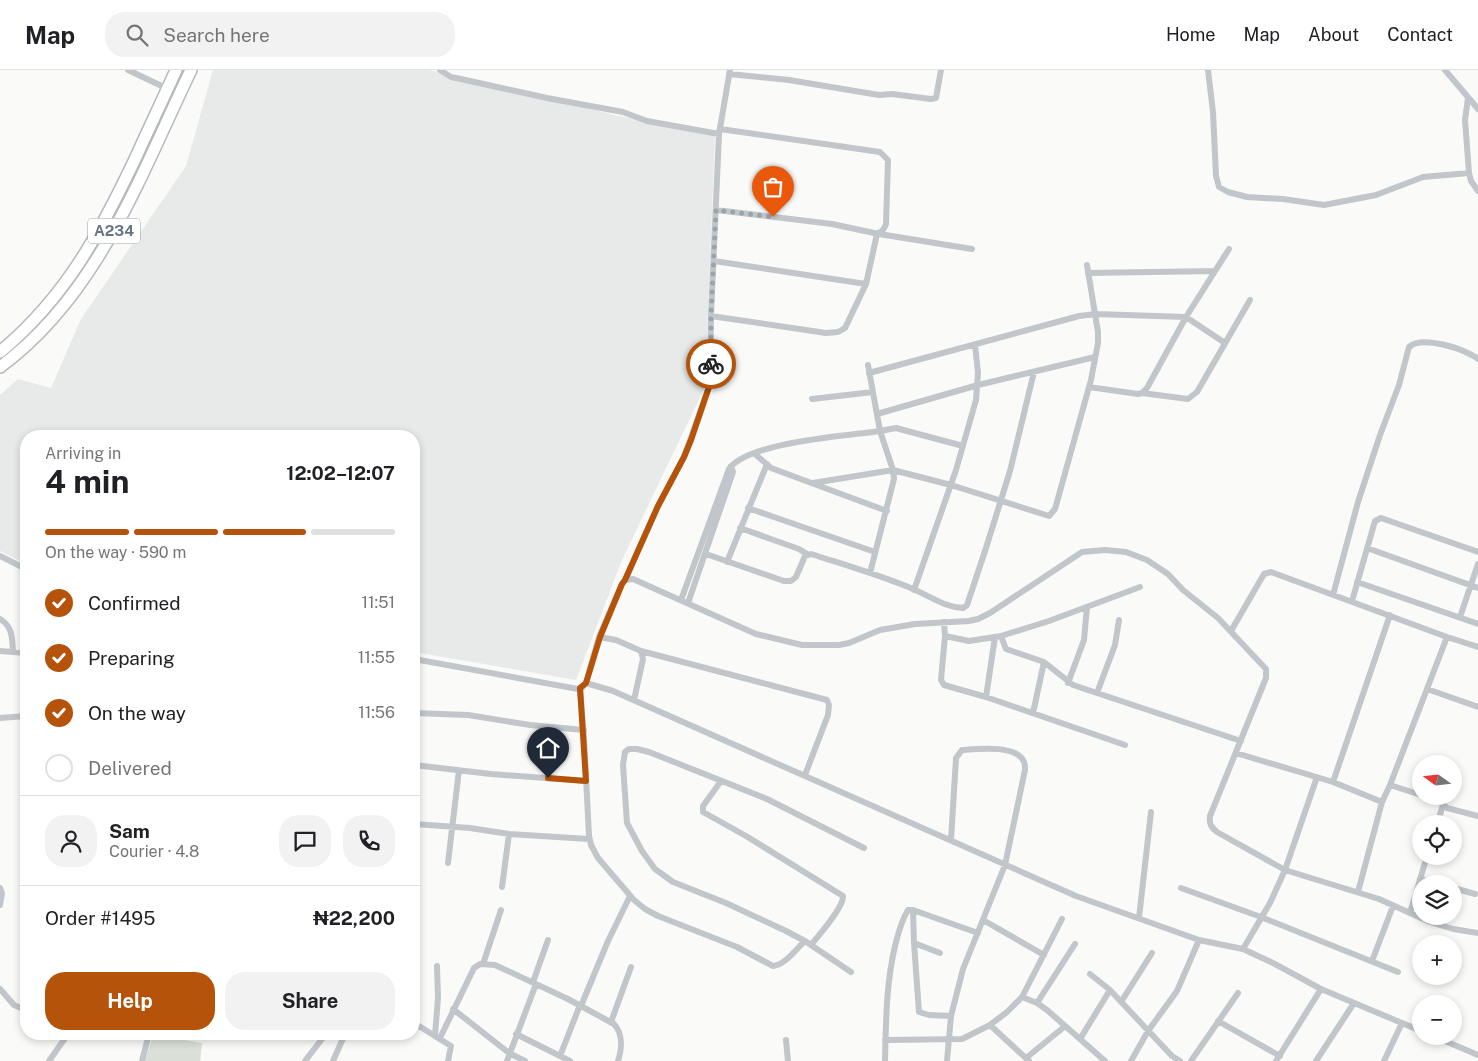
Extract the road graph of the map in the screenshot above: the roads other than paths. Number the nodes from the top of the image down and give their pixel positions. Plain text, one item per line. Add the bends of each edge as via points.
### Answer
1 (128, 70) edge
2 (176, 70) edge
3 (191, 70) edge
4 (440, 70) edge
5 (941, 70) edge
6 (1208, 70) edge
7 (1445, 70) edge
8 (729, 72) edge
9 (168, 88) junction
10 (1468, 98) junction
11 (1478, 109) edge
12 (720, 131) junction
13 (140, 147) junction
14 (151, 153) junction
15 (1469, 172) junction
16 (1478, 191) edge
17 (716, 210) junction
18 (878, 234) junction
19 (972, 249) dead end
20 (1230, 249) dead end
21 (714, 261) junction
22 (1087, 265) dead end
23 (1216, 271) junction
24 (1088, 273) junction
25 (866, 284) junction
26 (1250, 300) dead end
27 (1096, 314) junction
28 (711, 316) junction
29 (1186, 317) junction
30 (1225, 344) junction
31 (975, 345) junction
32 (0, 352) edge
33 (1095, 357) junction
34 (1478, 359) edge
35 (868, 365) dead end
36 (0, 366) edge
37 (1034, 372) junction
38 (869, 373) junction
39 (978, 385) junction
40 (1089, 387) junction
41 (873, 392) junction
42 (1142, 393) junction
43 (812, 399) dead end
44 (876, 414) junction
45 (880, 431) junction
46 (963, 446) junction
47 (755, 454) junction
48 (767, 464) junction
49 (731, 466) junction
50 (893, 470) junction
51 (813, 484) junction
52 (951, 485) junction
53 (1001, 501) junction
54 (748, 508) junction
55 (887, 511) junction
56 (740, 528) junction
57 (1367, 548) junction
58 (875, 552) junction
59 (1478, 552) edge
60 (706, 554) junction
61 (807, 554) junction
62 (0, 556) edge
63 (727, 562) junction
64 (1478, 564) edge
65 (20, 566) edge
66 (870, 573) junction
67 (625, 580) junction
68 (1357, 582) junction
69 (1471, 585) junction
70 (1140, 587) dead end
71 (1478, 588) edge
72 (914, 590) junction
73 (1333, 595) junction
74 (681, 600) junction
75 (1352, 601) junction
76 (688, 603) junction
77 (1088, 607) junction
78 (1390, 615) junction
79 (1460, 617) junction
80 (0, 619) edge
81 (1119, 620) dead end
82 (944, 622) junction
83 (1478, 624) edge
84 (1230, 631) junction
85 (945, 636) junction
86 (998, 636) junction
87 (600, 637) junction
88 (1447, 637) junction
89 (1478, 647) edge
90 (0, 651) edge
91 (641, 651) junction
92 (13, 652) junction
93 (20, 653) edge
94 (420, 660) edge
95 (1044, 662) junction
96 (1068, 683) junction
97 (583, 686) junction
98 (1427, 689) junction
99 (1097, 693) junction
100 (986, 698) junction
101 (634, 700) junction
102 (1478, 707) edge
103 (420, 713) edge
104 (1033, 713) junction
105 (20, 716) edge
106 (0, 718) edge
107 (584, 730) junction
108 (1241, 741) junction
109 (1125, 745) dead end
110 (1236, 754) junction
111 (420, 766) edge
112 (459, 770) junction
113 (805, 775) junction
114 (1317, 777) junction
115 (586, 781) junction
116 (721, 781) junction
117 (1333, 782) junction
118 (1390, 785) junction
119 (1412, 792) edge
120 (1382, 802) junction
121 (1443, 805) joint
122 (1151, 812) dead end
123 (1440, 815) edge
124 (1478, 816) edge
125 (420, 824) edge
126 (452, 827) junction
127 (509, 834) junction
128 (589, 839) junction
129 (951, 840) junction
130 (864, 848) dead end
131 (448, 863) dead end
132 (1006, 864) junction
133 (1285, 870) junction
134 (502, 887) dead end
135 (0, 888) edge
136 (1181, 888) dead end
137 (1462, 890) edge
138 (1358, 892) junction
139 (1475, 894) dead end
140 (630, 896) junction
141 (0, 905) edge
142 (1393, 906) junction
143 (1412, 906) edge
144 (502, 910) dead end
145 (913, 910) junction
146 (1410, 913) junction
147 (1261, 917) junction
148 (1139, 918) junction
149 (1062, 919) dead end
150 (983, 920) junction
151 (1478, 932) edge
152 (978, 933) junction
153 (548, 940) dead end
154 (1199, 940) junction
155 (804, 941) junction
156 (914, 943) junction
157 (1075, 944) dead end
158 (811, 946) junction
159 (1243, 949) junction
160 (940, 953) dead end
161 (1152, 953) dead end
162 (1044, 955) junction
163 (1372, 961) junction
164 (484, 964) junction
165 (437, 966) dead end
166 (631, 968) dead end
167 (851, 972) dead end
168 (1398, 972) dead end
169 (1090, 974) dead end
170 (534, 983) junction
171 (0, 989) edge
172 (1321, 989) junction
173 (1110, 990) junction
174 (1238, 993) dead end
175 (1022, 997) junction
176 (1121, 1002) junction
177 (1037, 1003) junction
178 (1354, 1003) junction
179 (580, 1005) junction
180 (20, 1008) edge
181 (454, 1009) junction
182 (951, 1016) junction
183 (1218, 1021) junction
184 (610, 1022) junction
185 (1402, 1023) junction
186 (990, 1024) junction
187 (420, 1026) edge
188 (1064, 1027) junction
189 (1412, 1027) edge
190 (1148, 1031) junction
191 (516, 1034) junction
192 (438, 1037) junction
193 (64, 1040) edge
194 (147, 1040) edge
195 (322, 1040) edge
196 (342, 1040) edge
197 (786, 1040) dead end
198 (885, 1040) junction
199 (948, 1040) junction
200 (1080, 1040) junction
201 (1454, 1045) edge
202 (509, 1053) junction
203 (1478, 1055) edge
204 (560, 1056) junction
205 (1278, 1058) edge
206 (1027, 1059) edge
207 (49, 1061) edge
208 (142, 1061) edge
209 (305, 1061) edge
210 (333, 1061) edge
211 (448, 1061) edge
212 (507, 1061) edge
213 (525, 1061) edge
214 (570, 1061) edge
215 (618, 1061) edge
216 (788, 1061) edge
217 (885, 1061) edge
218 (947, 1061) edge
219 (1105, 1061) edge
220 (1131, 1061) edge
221 (1180, 1061) edge
222 (1191, 1061) edge
223 (1316, 1061) edge
224 (1384, 1061) edge

1 - 9 street
2 - 9 highway, A234
3 - 14 highway, A234
4 - 12 street via 451,77 623,112 642,120
5 - 8 street via 936,98 932,99 879,95
6 - 15 street via 1216,176 1219,187 1228,192 1324,206 1376,195 1423,177
7 - 10 street
8 - 12 street
9 - 13 highway, A234
10 - 11 street
10 - 15 street via 1465,120
12 - 17 street
12 - 18 street via 885,155 888,163 886,224
13 - 14 highway
13 - 32 highway, A234 via 107,217 63,287
14 - 36 highway, A234 via 112,234 88,274 42,329
15 - 16 street
17 - 18 street via 832,224
17 - 21 street
18 - 19 street
18 - 25 street
20 - 23 street
21 - 25 street
21 - 28 street
22 - 24 street
23 - 24 street
23 - 29 street
24 - 27 street
25 - 28 street via 844,328 838,332 826,334
26 - 30 street
27 - 29 street
27 - 31 street
27 - 33 street
28 - 67 street via 710,384 684,457
29 - 30 street
29 - 42 street
30 - 42 street via 1192,397
31 - 38 street
31 - 39 street
33 - 37 street
33 - 40 street
34 - 73 street via 1470,353 1437,344 1414,343 1409,347 1398,391 1358,502
35 - 38 street
37 - 39 street
37 - 53 street
38 - 41 street
39 - 44 street
39 - 46 street
40 - 42 street
40 - 53 street via 1052,514 1049,516
41 - 43 street
41 - 44 street
44 - 45 street
45 - 46 street via 896,428
45 - 47 street via 790,443
45 - 50 street
46 - 52 street
47 - 48 street
47 - 49 street
48 - 51 street
48 - 54 street
49 - 60 street via 733,472
49 - 74 street
50 - 51 street
50 - 52 street
50 - 55 street via 893,488
51 - 55 street
52 - 53 street
52 - 72 street
53 - 72 street via 967,605 956,607
54 - 56 street
54 - 58 street
55 - 58 street
56 - 61 street
56 - 63 street
57 - 59 street via 1375,521 1381,518
57 - 68 street
57 - 69 street
58 - 66 street
60 - 63 street
60 - 76 street
61 - 63 street via 791,581
61 - 66 street
62 - 65 street
64 - 69 street
66 - 72 street
67 - 74 street via 633,579
67 - 87 street
68 - 75 street
68 - 79 street
69 - 71 street
69 - 79 street
70 - 77 street
73 - 75 street
73 - 84 street via 1268,572
74 - 76 street
75 - 78 street
76 - 82 street via 756,634 802,645 839,645 880,630
77 - 86 street
77 - 96 street via 1084,640
78 - 88 street
78 - 117 street
79 - 83 street
80 - 92 street via 12,633
81 - 99 street via 1115,645
82 - 84 street via 978,619 1082,552 1104,550 1126,552 1147,560 1168,574
82 - 85 street
84 - 108 street via 1263,665 1266,673
85 - 86 street via 969,641
85 - 100 street via 941,683
86 - 95 street via 1006,649
86 - 100 street
87 - 91 street
87 - 97 street
88 - 89 street
88 - 98 street
90 - 92 street
91 - 101 street via 643,659
91 - 113 street via 827,700 830,705 828,715
92 - 93 street
94 - 97 street
95 - 96 street
95 - 104 street
96 - 99 street
97 - 101 street via 613,690
97 - 107 street
98 - 102 street
98 - 118 street
99 - 108 street
100 - 104 street
101 - 113 street
103 - 107 street via 468,715
104 - 109 street
105 - 106 street
107 - 115 street
108 - 110 street
110 - 114 street
110 - 133 street via 1209,822 1217,832
111 - 112 street
112 - 115 street
112 - 126 street
113 - 129 street
114 - 117 street
114 - 133 street
115 - 128 street
116 - 130 street via 767,799
116 - 155 street via 649,752 629,749 623,765 627,823 655,869 666,878
116 - 158 street via 703,806 703,812 843,896 838,909
117 - 120 street
118 - 119 street
118 - 120 street
120 - 138 street
121 - 123 street
121 - 124 street
122 - 148 street
125 - 126 street
126 - 127 street
126 - 131 street
127 - 128 street
127 - 134 street
128 - 140 street via 598,858
129 - 132 street
129 - 132 street via 958,753 987,749 1015,753 1024,762 1025,770
132 - 148 street via 1076,896
132 - 150 street
133 - 138 street
133 - 147 street
135 - 141 street
136 - 147 street
137 - 139 street
138 - 142 street
140 - 155 street via 658,916 737,947 773,966 783,962
140 - 179 street
142 - 146 street
142 - 163 street
143 - 146 street
144 - 164 street
145 - 152 street
145 - 156 street
145 - 198 street via 904,915 890,967
146 - 151 street via 1453,929
147 - 159 street
147 - 163 street
148 - 154 street
149 - 162 street
150 - 152 street
150 - 162 street
152 - 182 street via 963,969
153 - 170 street
154 - 159 street
154 - 190 street via 1177,991
155 - 158 street
156 - 160 street
156 - 182 street via 919,1012 929,1016
157 - 177 street
158 - 167 street
159 - 172 street
161 - 176 street
162 - 175 street
163 - 168 street
164 - 170 street via 495,965
164 - 181 street via 474,968
165 - 192 street
166 - 184 street
169 - 173 street
170 - 179 street
170 - 191 street
171 - 180 street
172 - 178 street
172 - 205 street
173 - 176 street
173 - 200 street
174 - 183 street
175 - 177 street
175 - 186 street
176 - 190 street
177 - 188 street
178 - 185 street
178 - 223 street
179 - 184 street
179 - 204 street
181 - 192 street
181 - 202 street
182 - 199 street
183 - 205 street
183 - 222 street
184 - 215 street via 617,1028 621,1042
185 - 189 street
185 - 224 street
186 - 199 street via 962,1039
186 - 206 street
187 - 192 street
188 - 200 street
188 - 206 street
190 - 220 street
190 - 221 street
191 - 202 street
191 - 204 street
192 - 211 street via 452,1048
193 - 207 street
194 - 208 street
195 - 209 street
196 - 210 street
197 - 216 street
198 - 199 street
198 - 217 street
199 - 218 street
200 - 219 street
201 - 203 street
202 - 212 street
202 - 213 street
204 - 214 street

